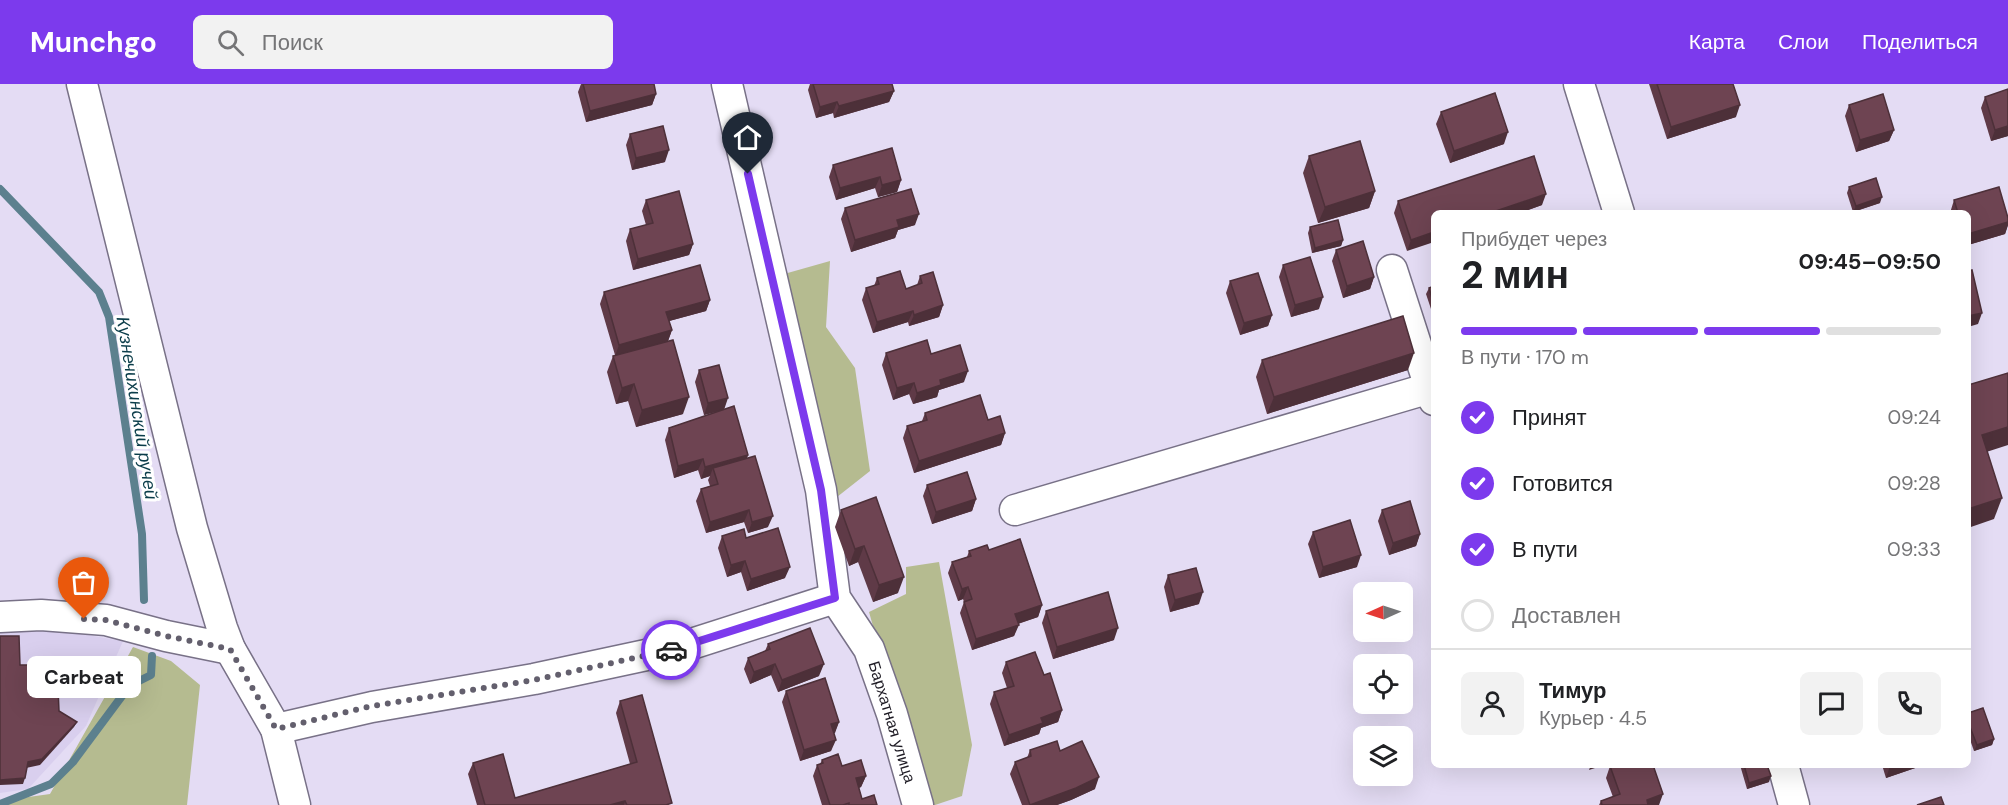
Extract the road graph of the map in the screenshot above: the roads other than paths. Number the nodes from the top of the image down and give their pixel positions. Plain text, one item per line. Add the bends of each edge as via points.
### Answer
1 (82, 84) edge
2 (727, 84) edge
3 (1578, 84) edge
4 (1618, 210) edge
5 (1392, 270) dead end
6 (1431, 391) edge
7 (1431, 394) edge
8 (1015, 510) dead end
9 (835, 598) junction
10 (0, 617) edge
11 (230, 649) junction
12 (276, 729) junction
13 (1784, 768) edge
14 (295, 805) edge
15 (918, 805) edge
16 (1794, 805) edge

1 - 11 street via 192,528
2 - 9 street, Бархатная улица via 821,490
3 - 4 street
5 - 6 street
7 - 8 street
9 - 12 street via 679,648 534,680 372,706
9 - 15 street, Бархатная улица via 869,649
10 - 11 street via 41,615 106,620
11 - 12 street
12 - 14 street
13 - 16 street

